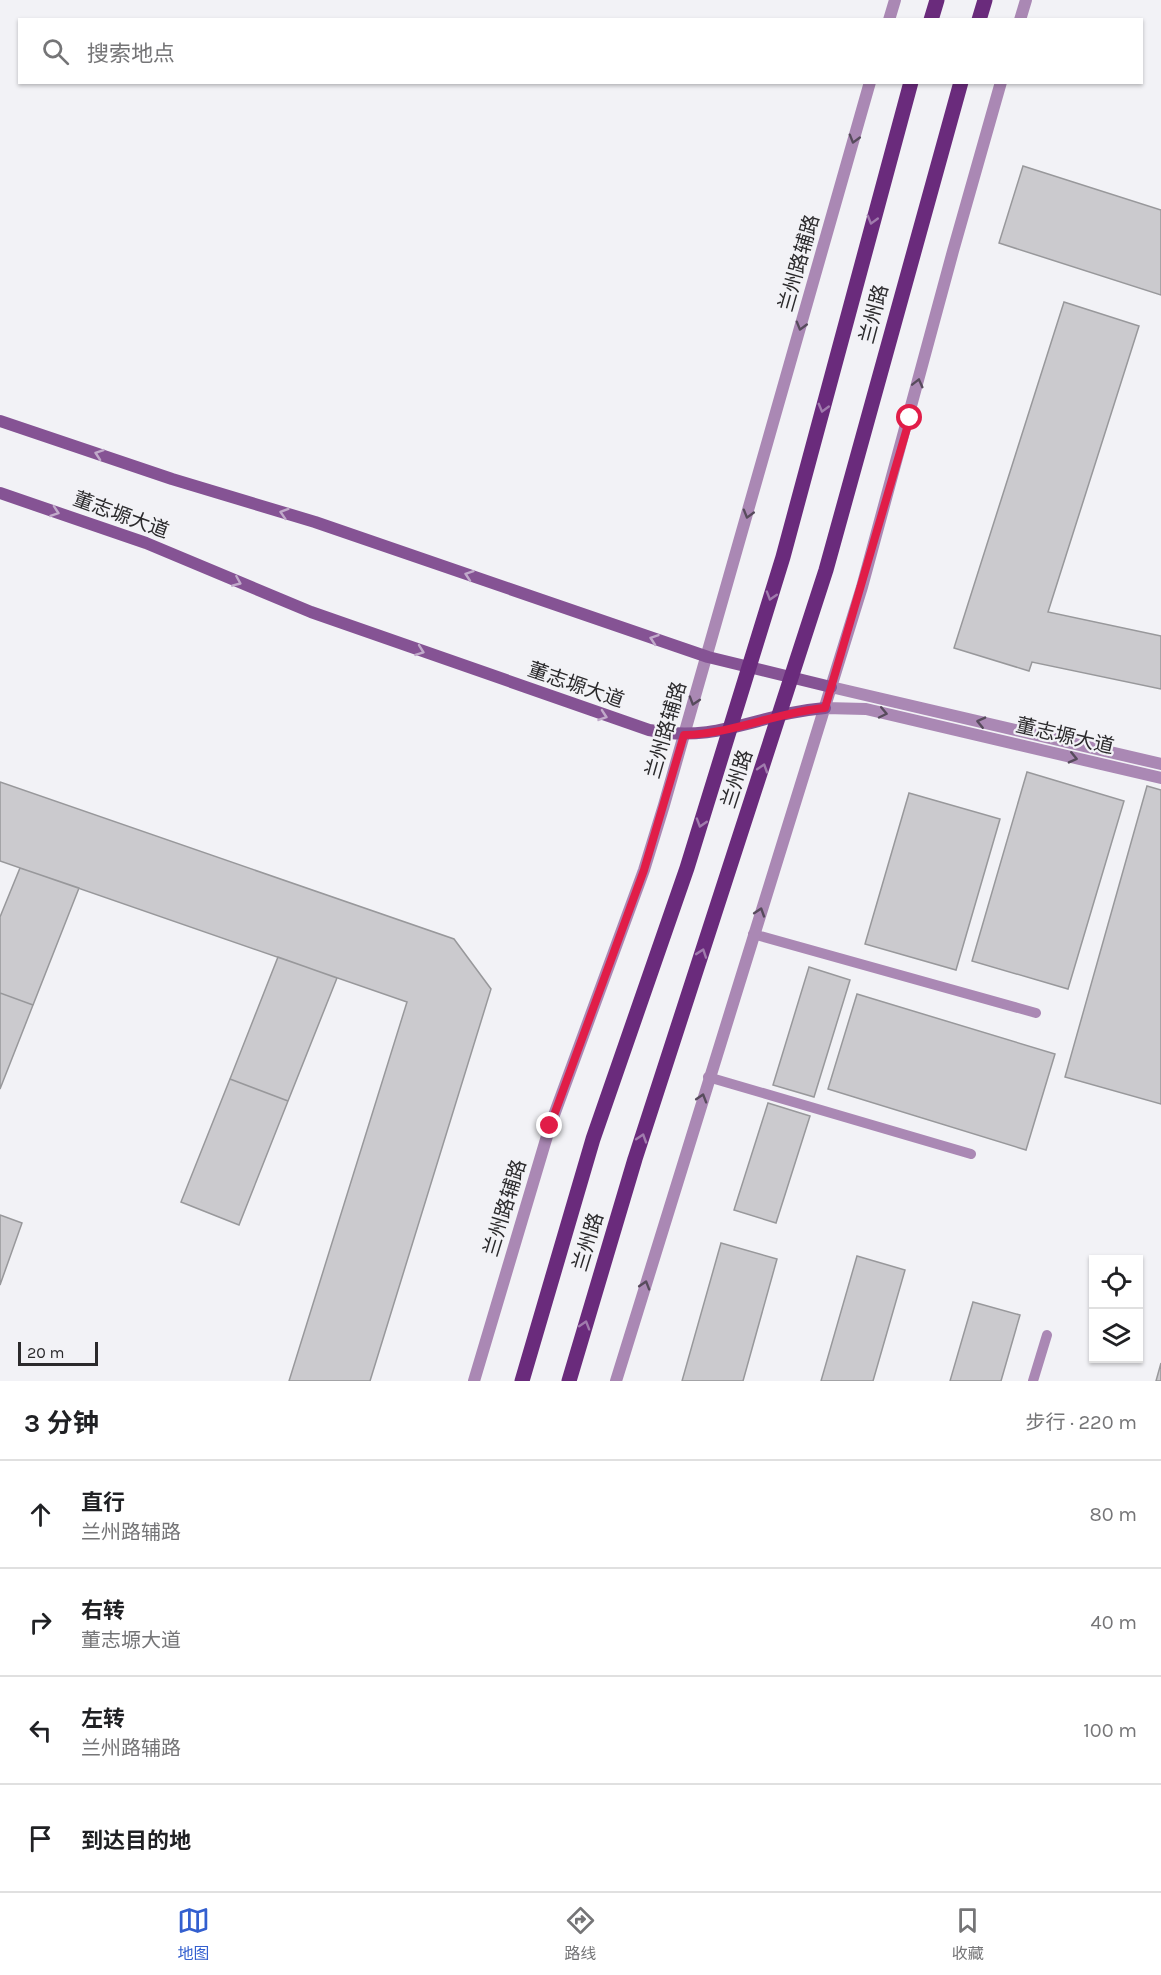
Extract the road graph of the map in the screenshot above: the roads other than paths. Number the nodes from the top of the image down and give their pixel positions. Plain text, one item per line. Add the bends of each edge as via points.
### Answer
1 (896, 0) edge
2 (937, 0) edge
3 (985, 0) edge
4 (1026, 0) edge
5 (891, 18) edge
6 (932, 18) edge
7 (980, 18) edge
8 (1021, 18) edge
9 (869, 84) edge
10 (910, 84) edge
11 (960, 84) edge
12 (1000, 84) edge
13 (0, 421) edge
14 (0, 493) edge
15 (708, 657) junction
16 (749, 668) junction
17 (792, 678) junction
18 (831, 687) junction
19 (825, 708) junction
20 (780, 714) junction
21 (730, 730) junction
22 (684, 735) junction
23 (1161, 764) edge
24 (1161, 778) edge
25 (753, 934) junction
26 (1036, 1013) dead end
27 (708, 1077) junction
28 (971, 1154) dead end
29 (1047, 1335) dead end
30 (474, 1381) edge
31 (522, 1381) edge
32 (569, 1381) edge
33 (616, 1381) edge
34 (1033, 1381) edge

1 - 5 street
2 - 6 main road
3 - 7 main road
4 - 8 street
9 -> 15 street, 兰州路辅路
10 -> 16 main road, 兰州路 via 783,557
11 - 17 main road, 兰州路 via 826,570
18 -> 12 street via 910,418
15 -> 13 main road, 董志塬大道 via 315,522
14 -> 22 main road, 董志塬大道 via 146,543 311,612 608,718
15 - 16 main road, 董志塬大道
15 -> 22 street, 兰州路辅路
16 - 17 main road, 董志塬大道
16 - 21 main road, 兰州路
17 - 18 main road, 董志塬大道
17 - 20 main road, 兰州路
18 - 19 street
23 -> 18 street, 董志塬大道
19 - 20 main road, 董志塬大道
19 -> 24 street, 董志塬大道 via 839,706 888,714
25 -> 19 street
20 - 21 main road, 董志塬大道
32 -> 20 main road, 兰州路 via 635,1159
21 - 22 main road, 董志塬大道
21 -> 31 main road, 兰州路 via 687,868 593,1139
22 - 30 street, 兰州路辅路 via 644,870 550,1126
25 - 26 lane
25 - 27 street
27 - 28 lane
33 -> 27 street
29 - 34 lane

